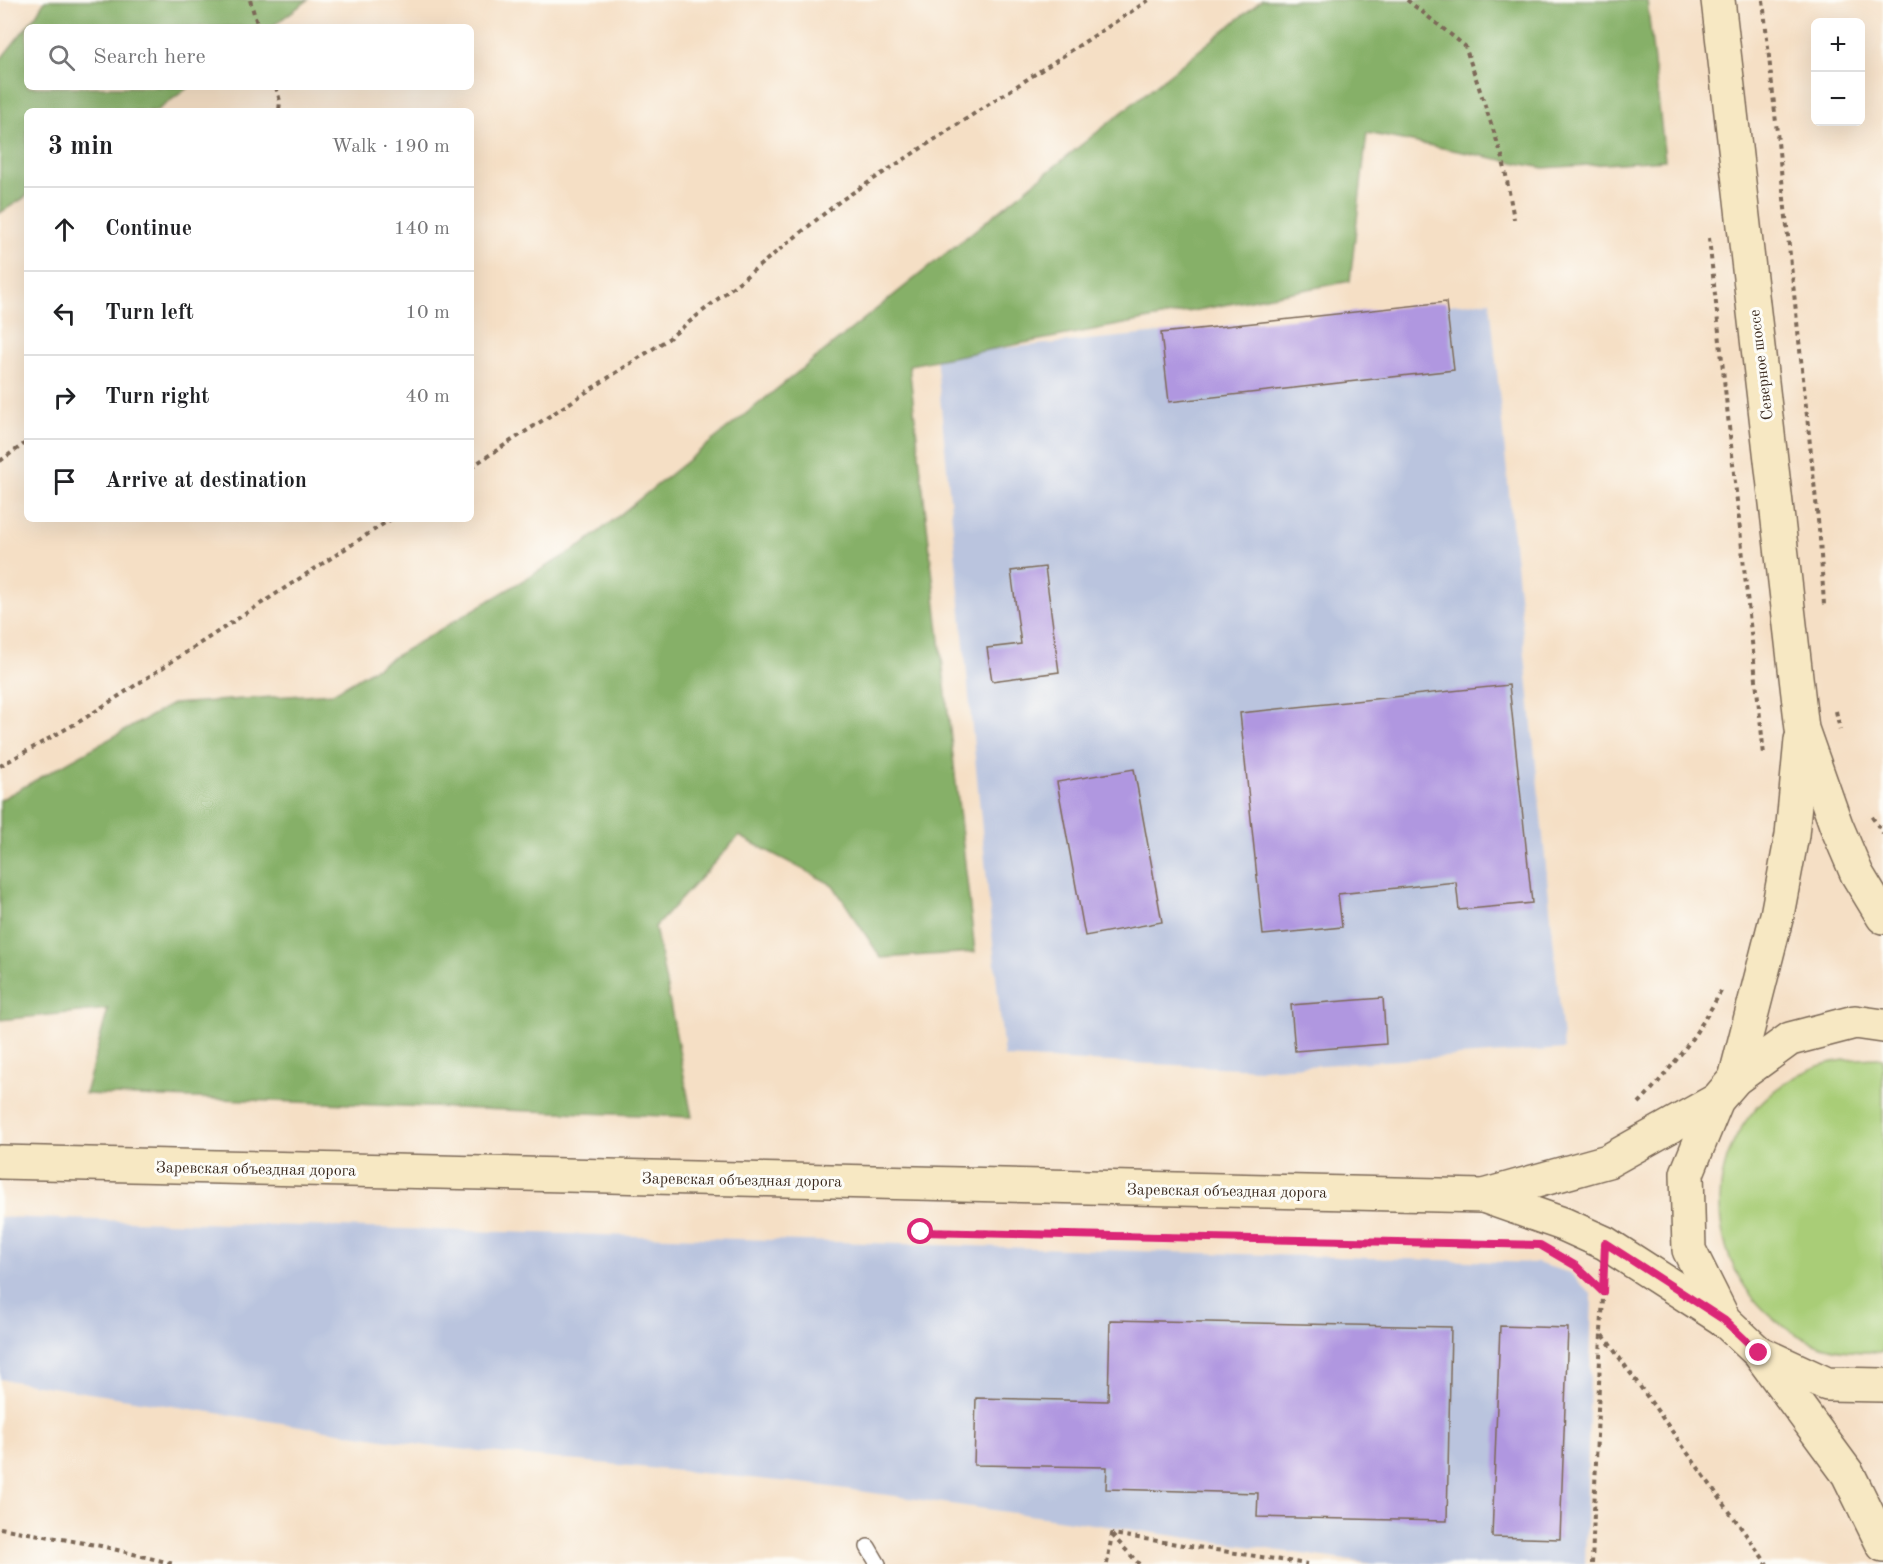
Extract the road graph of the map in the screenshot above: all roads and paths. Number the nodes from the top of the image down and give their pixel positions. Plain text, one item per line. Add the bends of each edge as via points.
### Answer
1 (250, 0) edge
2 (1149, 0) edge
3 (1407, 0) edge
4 (1718, 0) edge
5 (1763, 0) edge
6 (257, 24) edge
7 (277, 90) edge
8 (279, 108) edge
9 (1514, 219) dead end
10 (1708, 236) dead end
11 (24, 444) edge
12 (0, 461) edge
13 (474, 465) edge
14 (386, 522) edge
15 (1825, 610) dead end
16 (1834, 702) dead end
17 (1803, 729) junction
18 (1842, 736) dead end
19 (1764, 756) dead end
20 (0, 766) edge
21 (1866, 809) dead end
22 (1883, 833) edge
23 (1883, 917) edge
24 (1723, 988) dead end
25 (1883, 1026) edge
26 (1726, 1089) junction
27 (1634, 1108) dead end
28 (0, 1162) edge
29 (1483, 1196) junction
30 (921, 1232) dead end
31 (1605, 1243) junction
32 (1517, 1245) dead end
33 (1576, 1266) dead end
34 (1603, 1292) junction
35 (1724, 1320) junction
36 (1601, 1332) junction
37 (1759, 1353) junction
38 (1883, 1384) edge
39 (0, 1528) edge
40 (1112, 1534) junction
41 (1883, 1545) edge
42 (868, 1547) dead end
43 (1286, 1562) edge
44 (174, 1564) edge
45 (878, 1564) edge
46 (1107, 1564) edge
47 (1139, 1564) edge
48 (1307, 1564) edge
49 (1592, 1564) edge
50 (1767, 1564) edge

1 - 6 path
2 - 13 path via 840,201 668,339
3 - 9 path via 1465,46 1503,159
4 - 17 main road, Северное шоссе
5 - 15 path
7 - 8 path
10 - 19 path
11 - 12 path
14 - 20 path via 82,720
16 - 18 path
17 - 23 main road via 1836,825 1857,874
17 - 26 main road via 1792,835 1777,915
21 - 22 path
24 - 27 path via 1706,1019 1658,1084
25 - 26 main road via 1855,1022 1790,1039
26 - 29 main road via 1608,1161
26 - 35 main road via 1687,1173 1689,1250
28 - 29 main road, Заревская объездная дорога
29 - 31 main road
30 - 32 path
31 - 34 path
31 - 35 main road
33 - 34 path
34 - 36 path
35 - 37 main road
36 - 49 path
36 - 50 path
37 - 38 main road via 1827,1384
37 - 41 main road via 1848,1474
39 - 44 path
40 - 43 path
40 - 46 path
40 - 47 path
42 - 45 lane
43 - 48 path

